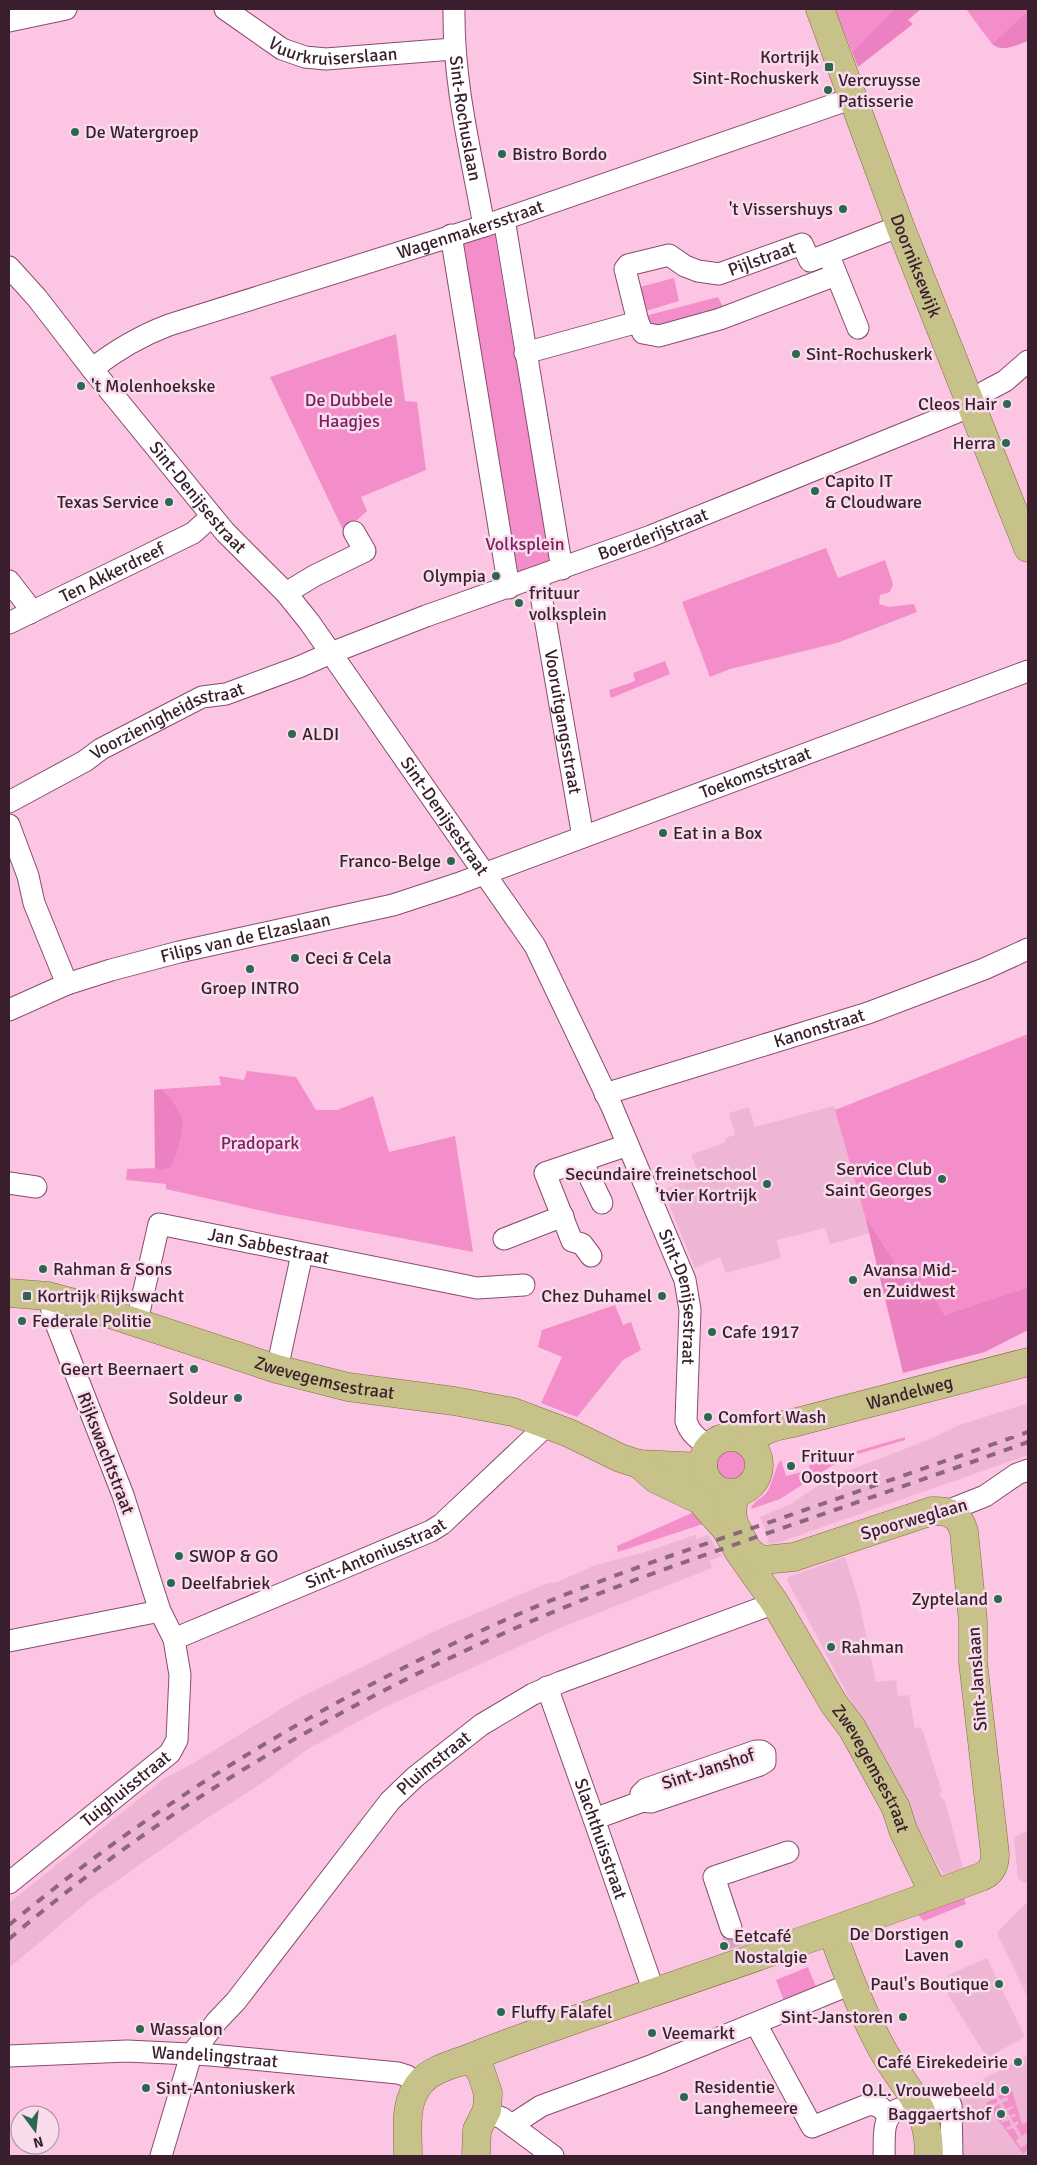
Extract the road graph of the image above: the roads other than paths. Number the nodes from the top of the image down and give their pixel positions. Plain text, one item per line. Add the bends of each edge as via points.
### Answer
1 (66, 9) edge
2 (225, 9) edge
3 (454, 9) edge
4 (820, 9) edge
5 (9, 21) edge
6 (453, 49) junction
7 (853, 98) junction
8 (504, 219) junction
9 (484, 226) junction
10 (900, 226) junction
11 (451, 235) junction
12 (829, 254) junction
13 (9, 267) edge
14 (836, 275) junction
15 (638, 322) junction
16 (858, 328) dead end
17 (525, 353) junction
18 (1028, 361) edge
19 (92, 369) junction
20 (971, 406) junction
21 (212, 516) junction
22 (354, 532) dead end
23 (1028, 548) edge
24 (562, 569) junction
25 (538, 578) junction
26 (9, 581) edge
27 (509, 588) junction
28 (286, 593) junction
29 (30, 613) junction
30 (9, 623) edge
31 (331, 652) junction
32 (1028, 671) edge
33 (9, 802) edge
34 (9, 825) edge
35 (583, 837) junction
36 (483, 873) junction
37 (1028, 949) edge
38 (67, 984) junction
39 (9, 1010) edge
40 (605, 1094) junction
41 (628, 1145) junction
42 (582, 1161) junction
43 (9, 1183) edge
44 (36, 1188) dead end
45 (602, 1203) dead end
46 (563, 1216) junction
47 (504, 1239) dead end
48 (302, 1254) junction
49 (591, 1256) dead end
50 (524, 1285) dead end
51 (9, 1293) edge
52 (48, 1296) junction
53 (137, 1321) junction
54 (1028, 1362) edge
55 (278, 1369) junction
56 (548, 1424) junction
57 (752, 1448) junction
58 (706, 1457) junction
59 (639, 1464) junction
60 (1028, 1470) edge
61 (728, 1493) junction
62 (947, 1511) junction
63 (725, 1528) junction
64 (794, 1557) junction
65 (775, 1603) junction
66 (160, 1611) junction
67 (174, 1639) junction
68 (9, 1641) edge
69 (801, 1647) junction
70 (546, 1687) junction
71 (643, 1801) junction
72 (594, 1819) junction
73 (788, 1852) dead end
74 (9, 1883) edge
75 (934, 1894) junction
76 (832, 1932) junction
77 (736, 1945) junction
78 (851, 1984) junction
79 (654, 1992) junction
80 (756, 2024) junction
81 (190, 2055) junction
82 (9, 2056) edge
83 (458, 2062) junction
84 (416, 2088) junction
85 (914, 2097) junction
86 (486, 2112) junction
87 (889, 2116) junction
88 (514, 2127) junction
89 (161, 2156) edge
90 (408, 2156) edge
91 (476, 2156) edge
92 (554, 2156) edge
93 (884, 2156) edge
94 (929, 2156) edge
95 (952, 2156) edge

1 - 5 street
2 - 6 street, Vuurkruiserslaan via 282,49 305,57 326,59
3 - 6 street, Sint-Rochuslaan
4 - 7 main road, Doorniksewijk
6 - 9 street, Sint-Rochuslaan
7 - 8 street, Wagenmakersstraat
7 - 10 main road, Doorniksewijk
8 - 9 street, Wagenmakersstraat
8 - 17 street
9 - 11 street, Wagenmakersstraat
10 - 12 street, Pijlstraat
10 - 20 main road, Doorniksewijk
11 - 19 street, Wagenmakersstraat via 169,325 126,344
11 - 27 street
12 - 14 street
12 - 15 street, Pijlstraat via 810,261 802,244 719,274 698,272 669,255 628,265 625,269
13 - 19 street, Sint-Denijsestraat
14 - 15 street via 720,319 659,336 643,333
14 - 16 street
15 - 17 street
17 - 24 street
18 - 20 street
19 - 21 street, Sint-Denijsestraat
20 - 23 main road, Doorniksewijk
20 - 24 street, Boerderijstraat
21 - 28 street, Sint-Denijsestraat
21 - 29 street, Ten Akkerdreef via 193,533
22 - 28 street via 365,551
24 - 25 street, Boerderijstraat
25 - 27 street, Boerderijstraat
25 - 35 street, Vooruitgangsstraat
26 - 29 street
27 - 31 street, Boerderijstraat
28 - 31 street, Sint-Denijsestraat
29 - 30 street, Ten Akkerdreef
31 - 33 street, Voorzienigheidsstraat via 226,694 202,697 101,749
31 - 36 street, Sint-Denijsestraat
32 - 35 street, Toekomststraat
34 - 38 street via 28,876 34,904
35 - 36 street, Toekomststraat
36 - 38 street, Filips van de Elzaslaan via 394,905 179,952
36 - 40 street, Sint-Denijsestraat via 535,946
37 - 40 street, Kanonstraat via 868,1013
38 - 39 street, Filips van de Elzaslaan
40 - 41 street, Sint-Denijsestraat
41 - 42 street
41 - 58 street, Sint-Denijsestraat via 688,1290 686,1421
42 - 45 street
42 - 46 street via 545,1173
43 - 44 street
46 - 47 street
46 - 49 street via 572,1241 582,1244
48 - 50 street, Jan Sabbestraat via 477,1288
48 - 53 street, Jan Sabbestraat via 159,1224
48 - 55 street
51 - 52 main road, Zwevegemsestraat
52 - 53 main road, Zwevegemsestraat
52 - 66 street, Rijkswachtstraat via 123,1495
53 - 55 main road, Zwevegemsestraat
54 - 57 main road, Wandelweg via 767,1429
55 - 56 main road, Zwevegemsestraat via 348,1387 512,1412
56 - 59 main road, Zwevegemsestraat
56 - 67 street, Sint-Antoniusstraat via 431,1531
57 - 58 main road via 740,1438 724,1438
57 - 61 main road via 760,1467 756,1480 747,1489
58 - 59 main road, Zwevegemsestraat
58 - 61 main road via 707,1480 716,1490
59 - 63 main road, Zwevegemsestraat via 656,1479 700,1500
60 - 62 street, Spoorweglaan via 985,1496
61 - 63 main road, Zwevegemsestraat via 722,1518
61 - 64 main road via 734,1523 750,1552 764,1560
62 - 64 main road, Spoorweglaan via 932,1511
62 - 75 main road, Sint-Janslaan via 959,1520 964,1532 973,1621 973,1662 995,1854 994,1865 986,1875
63 - 65 main road, Zwevegemsestraat
64 - 69 main road, Zwevegemsestraat via 777,1569 774,1578 793,1617
65 - 69 main road, Zwevegemsestraat
65 - 70 street, Pluimstraat
66 - 67 street, Tuighuisstraat
66 - 68 street
67 - 74 street, Tuighuisstraat via 180,1675 178,1740 170,1753
69 - 75 main road, Zwevegemsestraat via 852,1728 896,1808
70 - 72 street, Slachthuisstraat
70 - 81 street, Pluimstraat via 481,1724 390,1801
71 - 71 street, Sint-Janshof via 649,1803 760,1765 765,1762 765,1754 759,1750 646,1789 641,1794
71 - 72 street, Sint-Janshof
72 - 79 street, Slachthuisstraat
73 - 77 street via 714,1877
75 - 76 main road
76 - 77 main road
76 - 78 main road
77 - 79 main road
78 - 80 street
78 - 85 main road via 881,2048
79 - 83 main road
80 - 87 street via 812,2127 870,2104 880,2107
80 - 88 street via 541,2106
81 - 82 street, Wandelingstraat via 128,2051
81 - 84 street, Wandelingstraat via 398,2073 407,2076
81 - 89 street
83 - 84 main road via 429,2075
83 - 86 main road via 472,2062 480,2070 488,2093
84 - 90 main road via 408,2112
85 - 87 street
85 - 94 main road via 928,2133
85 - 95 street via 951,2105
86 - 88 street
86 - 91 main road via 477,2130
87 - 93 street via 885,2125
88 - 92 street

